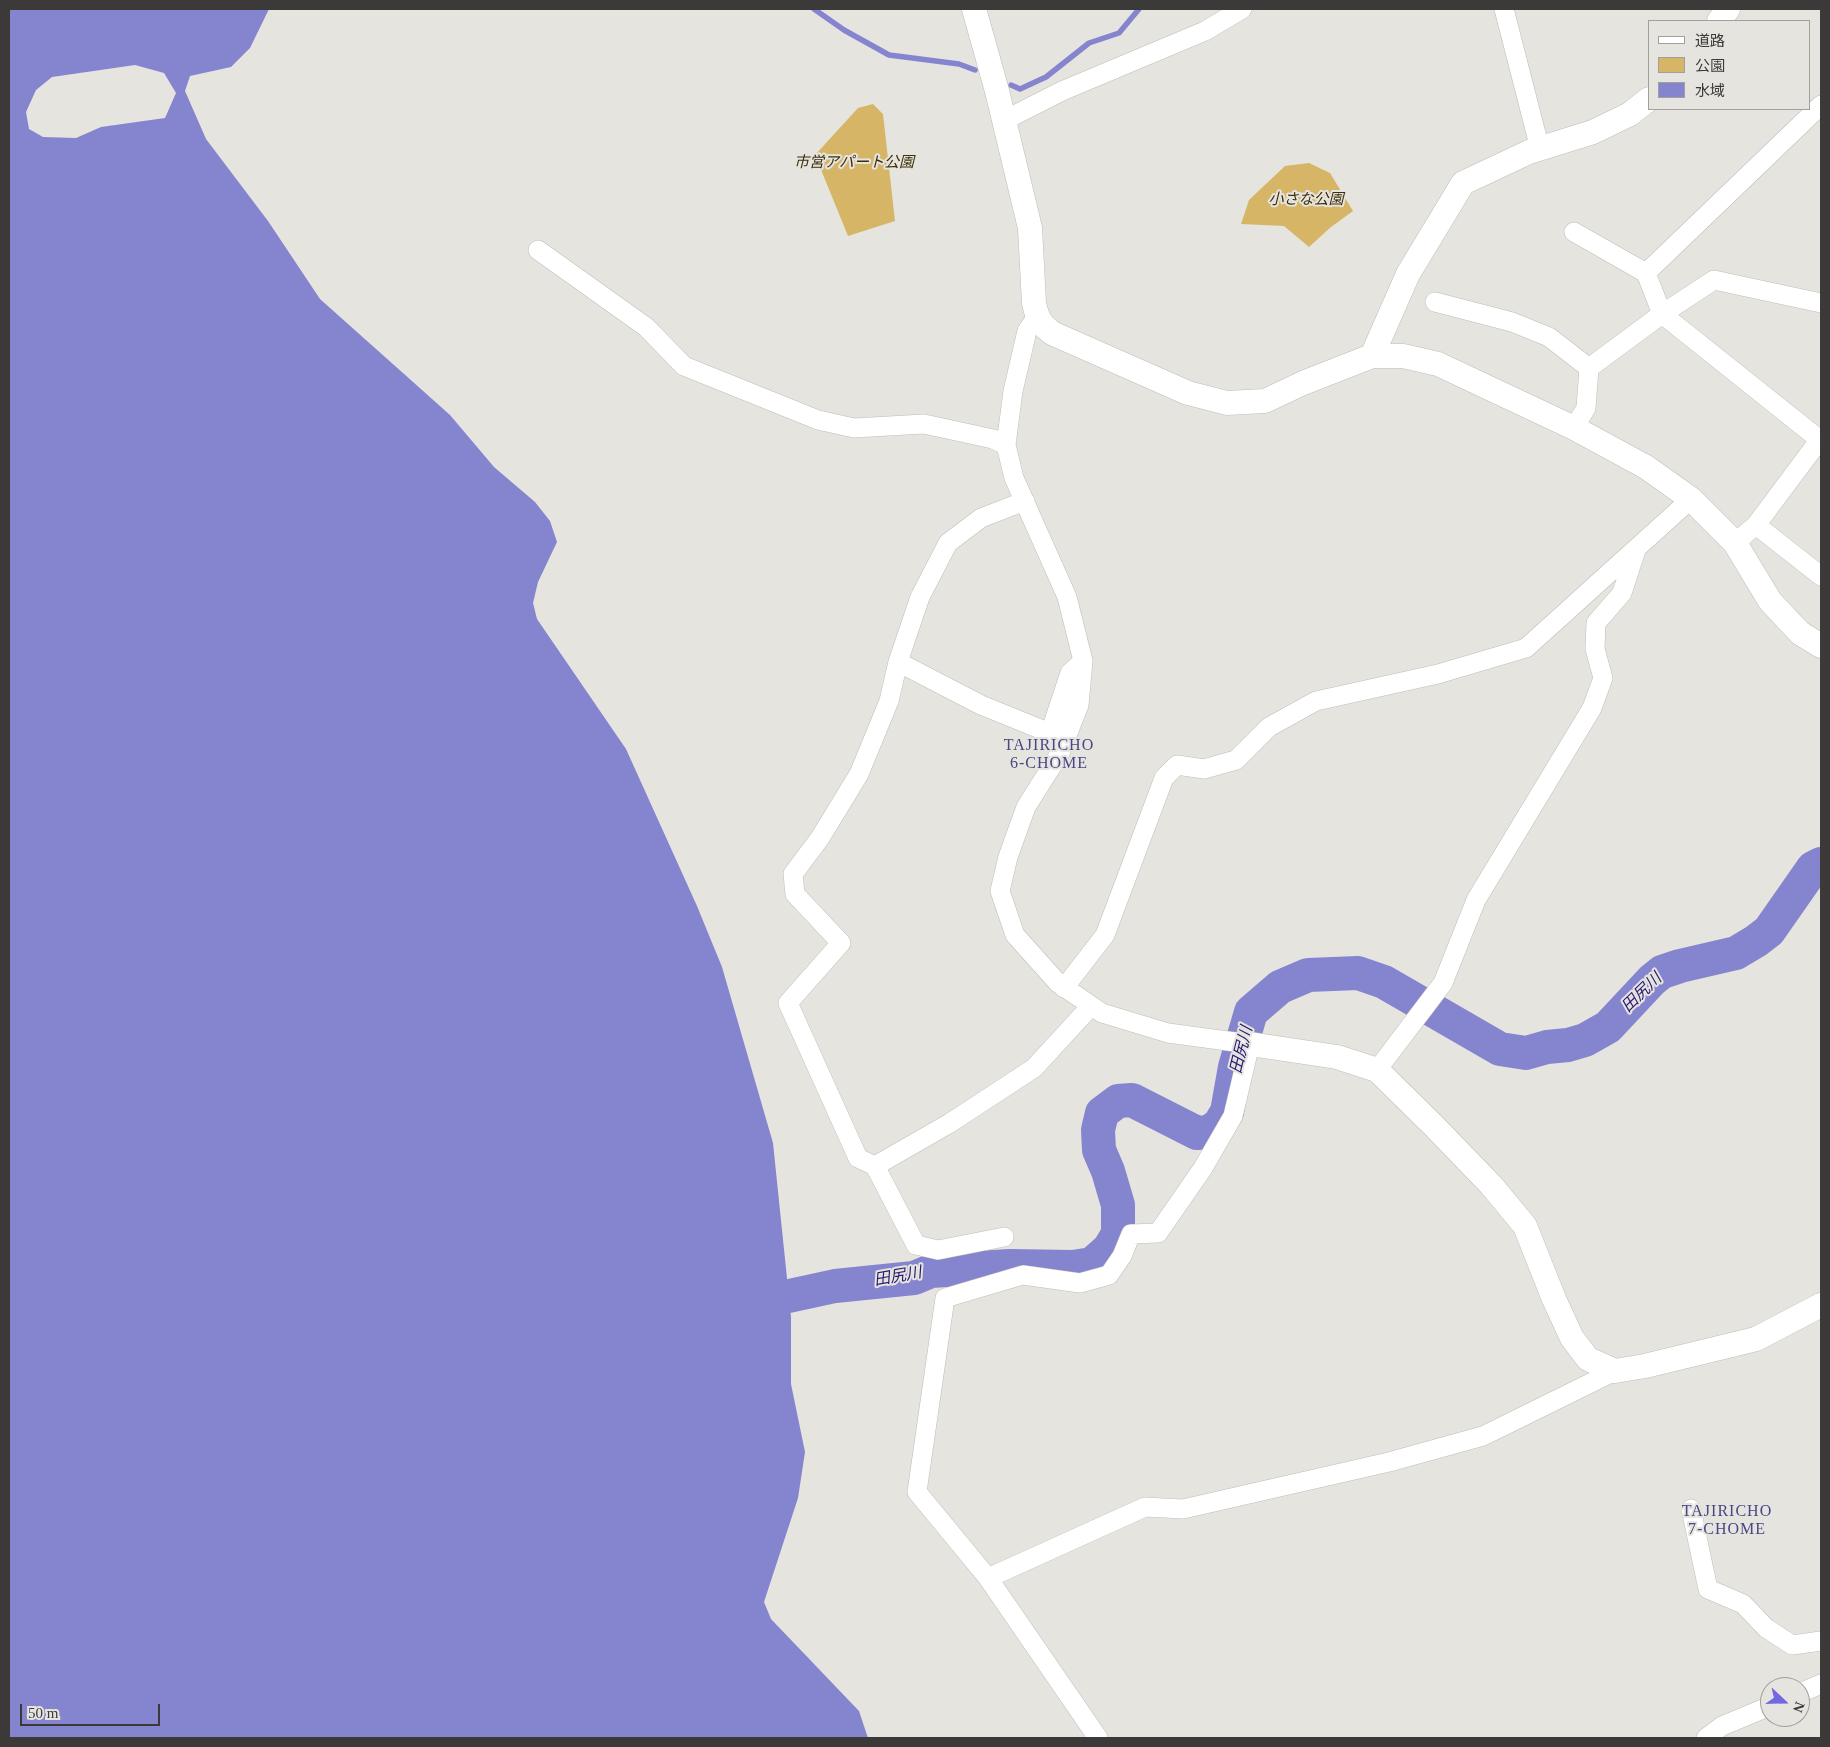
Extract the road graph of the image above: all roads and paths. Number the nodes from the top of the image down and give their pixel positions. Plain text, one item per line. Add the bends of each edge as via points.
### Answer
1 (974, 9) edge
2 (1242, 9) edge
3 (1504, 9) edge
4 (1728, 9) edge
5 (1720, 20) edge
6 (1648, 100) edge
7 (1821, 105) edge
8 (1003, 121) junction
9 (1540, 149) junction
10 (1574, 232) dead end
11 (538, 250) dead end
12 (1646, 273) junction
13 (1435, 302) dead end
14 (1821, 303) edge
15 (1662, 314) junction
16 (1037, 316) junction
17 (1372, 356) junction
18 (1589, 368) junction
19 (1574, 428) junction
20 (1820, 439) edge
21 (1006, 445) junction
22 (1691, 499) junction
23 (1025, 501) junction
24 (1756, 525) junction
25 (1735, 543) junction
26 (1636, 548) junction
27 (1821, 576) edge
28 (1821, 646) edge
29 (1083, 661) junction
30 (898, 662) junction
31 (1064, 988) junction
32 (1091, 1006) junction
33 (1240, 1043) junction
34 (1377, 1070) junction
35 (875, 1166) junction
36 (1004, 1237) dead end
37 (1821, 1305) edge
38 (1615, 1370) junction
39 (1691, 1509) dead end
40 (988, 1578) junction
41 (1821, 1640) edge
42 (1760, 1710) edge
43 (1098, 1738) edge
44 (1706, 1738) edge

1 - 8 street
2 - 8 street via 1205,31 1062,91
3 - 9 street
4 - 5 street
6 - 9 street via 1630,114 1593,132
7 - 12 street
8 - 16 street via 1030,228
9 - 17 street via 1463,183 1408,274
10 - 12 street
11 - 21 street via 646,327 684,366 818,420 854,428 924,424 993,439
12 - 15 street
13 - 18 street via 1512,322 1549,337
14 - 15 street via 1714,280
15 - 18 street
15 - 20 street
16 - 17 street via 1044,328 1054,334 1188,393 1228,404 1265,401
16 - 21 street via 1027,332 1013,391
17 - 19 street via 1403,356 1438,364
18 - 19 street via 1586,408
19 - 22 street via 1646,467
20 - 24 street
21 - 23 street via 1014,478
22 - 25 street
22 - 26 street
23 - 29 street via 1068,597
23 - 30 street via 981,518 948,543 920,597
24 - 25 street
24 - 27 street
25 - 28 street via 1770,601 1800,633
26 - 31 street via 1526,648 1438,674 1316,701 1269,727 1236,760 1204,769 1177,765 1164,778 1105,935
26 - 34 street via 1622,593 1596,623 1595,649 1603,678 1592,708 1476,900 1443,983
29 - 30 street via 1070,673 1050,733 981,705
29 - 31 street via 1079,705 1060,753 1026,807 1000,891 1015,935
30 - 35 street via 889,701 859,774 820,838 793,874 795,894 841,943 788,1003 858,1158
31 - 32 street
32 - 33 street via 1102,1013 1168,1033
32 - 35 street via 1034,1068 950,1124
33 - 34 street via 1337,1057
33 - 40 street via 1233,1116 1203,1168 1158,1233 1131,1234 1109,1275 1080,1283 1023,1275 945,1298 917,1492
34 - 38 street via 1491,1185 1525,1226 1572,1338 1588,1359
35 - 36 street via 916,1245 938,1250
37 - 38 street via 1756,1339 1645,1366
38 - 40 street via 1483,1436 1389,1462 1183,1509 1144,1507
39 - 41 street via 1708,1589 1743,1604 1766,1628 1792,1645
40 - 43 street
42 - 44 street via 1722,1726

